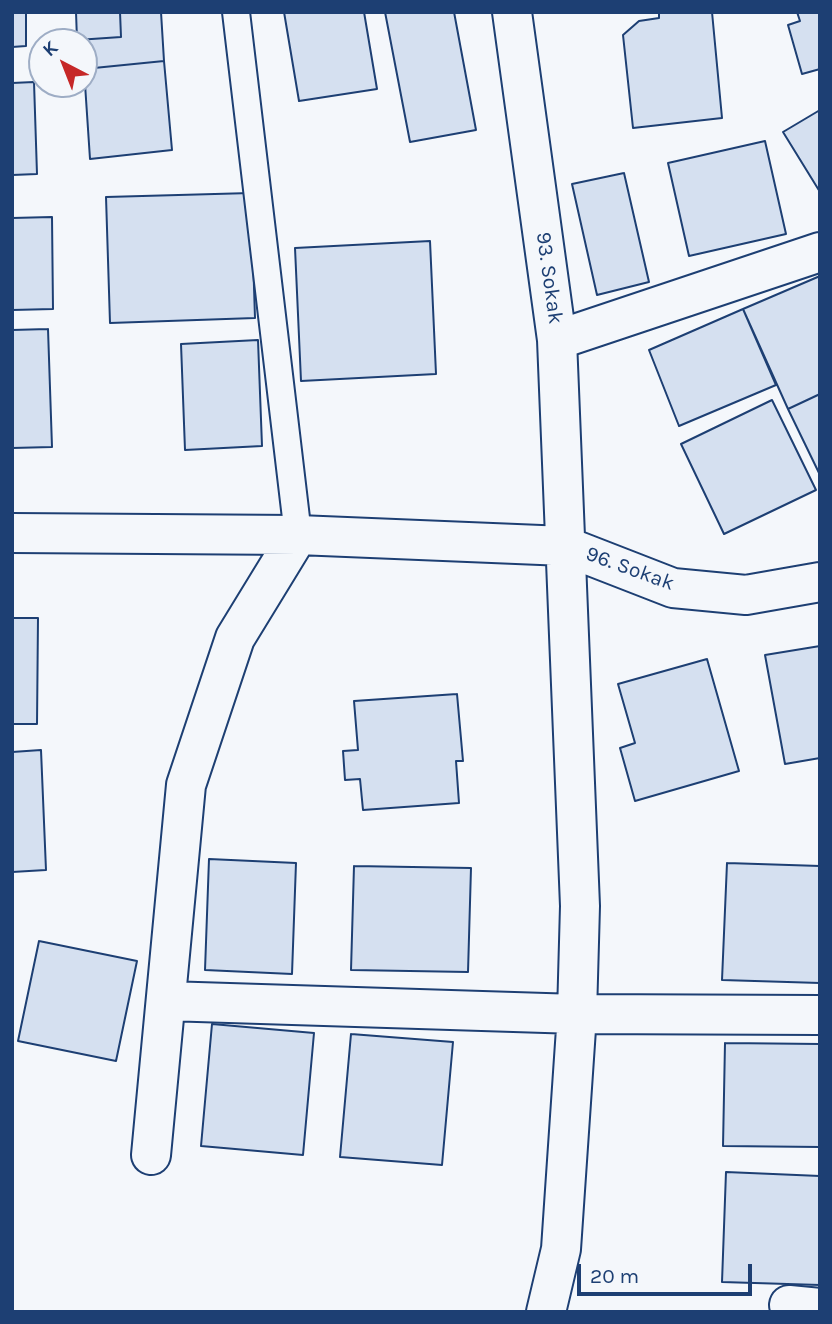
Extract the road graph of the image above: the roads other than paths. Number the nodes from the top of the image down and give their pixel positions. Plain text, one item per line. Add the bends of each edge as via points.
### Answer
1 (236, 12) edge
2 (512, 12) edge
3 (820, 252) edge
4 (557, 340) junction
5 (12, 533) edge
6 (298, 535) junction
7 (565, 546) junction
8 (820, 582) edge
9 (166, 1000) junction
10 (577, 1014) junction
11 (820, 1015) edge
12 (151, 1154) dead end
13 (546, 1312) edge

1 - 6 lane
2 - 4 street, 93. Sokak
3 - 4 street
4 - 7 street, 93. Sokak
5 - 6 street, 96. Sokak
6 - 7 street, 96. Sokak
6 - 9 street via 234,638 186,785
7 - 8 street, 96. Sokak via 673,588 746,595
7 - 10 street, 93. Sokak via 580,906
9 - 10 street
9 - 12 street
10 - 11 street
10 - 13 street, 93. Sokak via 561,1249

